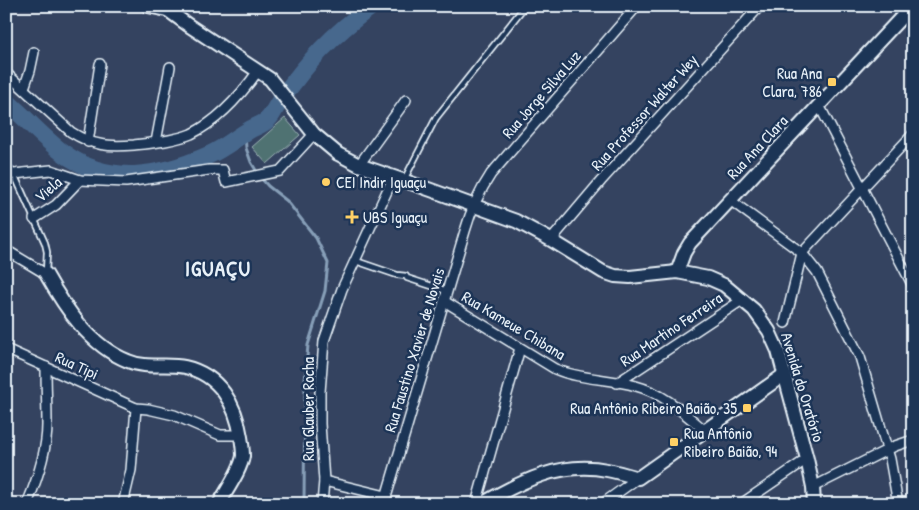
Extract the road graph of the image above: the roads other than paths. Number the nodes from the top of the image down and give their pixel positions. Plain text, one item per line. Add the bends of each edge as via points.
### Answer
1 (148, 6) edge
2 (525, 6) edge
3 (636, 6) edge
4 (760, 6) edge
5 (912, 6) edge
6 (165, 8) edge
7 (34, 52) dead end
8 (100, 64) dead end
9 (170, 67) dead end
10 (258, 71) junction
11 (6, 73) edge
12 (24, 88) junction
13 (406, 100) dead end
14 (819, 105) junction
15 (312, 131) junction
16 (913, 134) edge
17 (88, 142) junction
18 (156, 142) junction
19 (6, 163) edge
20 (358, 165) junction
21 (14, 174) junction
22 (398, 179) junction
23 (80, 180) junction
24 (863, 188) junction
25 (730, 200) junction
26 (473, 205) junction
27 (34, 220) junction
28 (551, 240) junction
29 (6, 250) edge
30 (802, 253) junction
31 (356, 261) junction
32 (677, 272) junction
33 (46, 274) junction
34 (913, 286) edge
35 (447, 291) junction
36 (742, 300) junction
37 (444, 301) junction
38 (785, 323) dead end
39 (520, 348) junction
40 (6, 349) edge
41 (46, 367) junction
42 (785, 374) junction
43 (617, 383) junction
44 (136, 408) junction
45 (704, 430) junction
46 (241, 435) junction
47 (913, 440) edge
48 (888, 450) junction
49 (807, 459) junction
50 (638, 478) junction
51 (324, 481) junction
52 (812, 487) junction
53 (385, 500) edge
54 (27, 504) edge
55 (123, 504) edge
56 (219, 504) edge
57 (322, 504) edge
58 (476, 504) edge
59 (482, 504) edge
60 (602, 504) edge
61 (741, 504) edge
62 (814, 504) edge
63 (898, 504) edge

1 - 6 street
2 - 22 lane via 436,118
3 - 26 street, Rua Jorge Silva Luz via 491,174
4 - 28 street, Rua Professor Walter Wey
5 - 14 street, Rua Ana Clara
6 - 10 street, Avenida do Oratório
7 - 12 street
8 - 17 street
9 - 18 street
10 - 15 street, Avenida do Oratório via 270,79
10 - 18 street via 240,95 201,128 191,134
11 - 12 street
12 - 17 street via 72,132
13 - 20 street
14 - 24 street
14 - 25 street, Rua Ana Clara
15 - 20 street, Avenida do Oratório via 338,154
15 - 23 street via 280,171 226,182 223,170 126,182
16 - 24 street
17 - 18 street via 119,146
19 - 21 lane
20 - 22 street, Avenida do Oratório
21 - 23 street via 51,170
21 - 27 lane
22 - 26 street, Avenida do Oratório
22 - 31 street, Rua Glauber Rocha
23 - 27 street, Viela via 56,205
24 - 30 street
24 - 34 street
25 - 30 street
25 - 32 street, Rua Ana Clara via 690,243
26 - 28 street, Avenida do Oratório via 516,221
26 - 35 street, Rua Faustino Xavier de Novais
27 - 33 lane via 47,252
28 - 32 street, Avenida do Oratório via 615,276
29 - 33 street
30 - 38 street
30 - 48 street via 817,272 860,357
31 - 35 lane
31 - 51 street, Rua Glauber Rocha via 332,316 322,354 320,424
32 - 36 street, Avenida do Oratório via 708,278 724,285
33 - 46 street via 70,312 95,340 113,353 129,362 148,366 185,367 214,382 226,393 233,406
35 - 37 street, Rua Faustino Xavier de Novais
36 - 42 street, Avenida do Oratório via 769,330
36 - 43 street, Rua Martino Ferreira
37 - 39 street, Rua Kameue Chibana
37 - 53 street, Rua Faustino Xavier de Novais
39 - 43 street, Rua Kameue Chibana via 566,374
39 - 58 street
40 - 41 street, Rua Tipi
41 - 44 street, Rua Tipi
41 - 54 street via 46,441
42 - 45 street
42 - 49 street, Avenida do Oratório
43 - 45 street, Rua Kameue Chibana via 653,392
44 - 46 street, Rua Tipi via 174,414 220,435
44 - 55 street via 131,470
45 - 50 street
46 - 56 street via 242,459
47 - 48 street
48 - 52 street
48 - 63 street
49 - 52 street, Avenida do Oratório
49 - 61 street
50 - 59 street via 582,467 558,470 520,483
50 - 60 street
51 - 53 street
51 - 57 street, Rua Glauber Rocha
52 - 62 street, Avenida do Oratório

